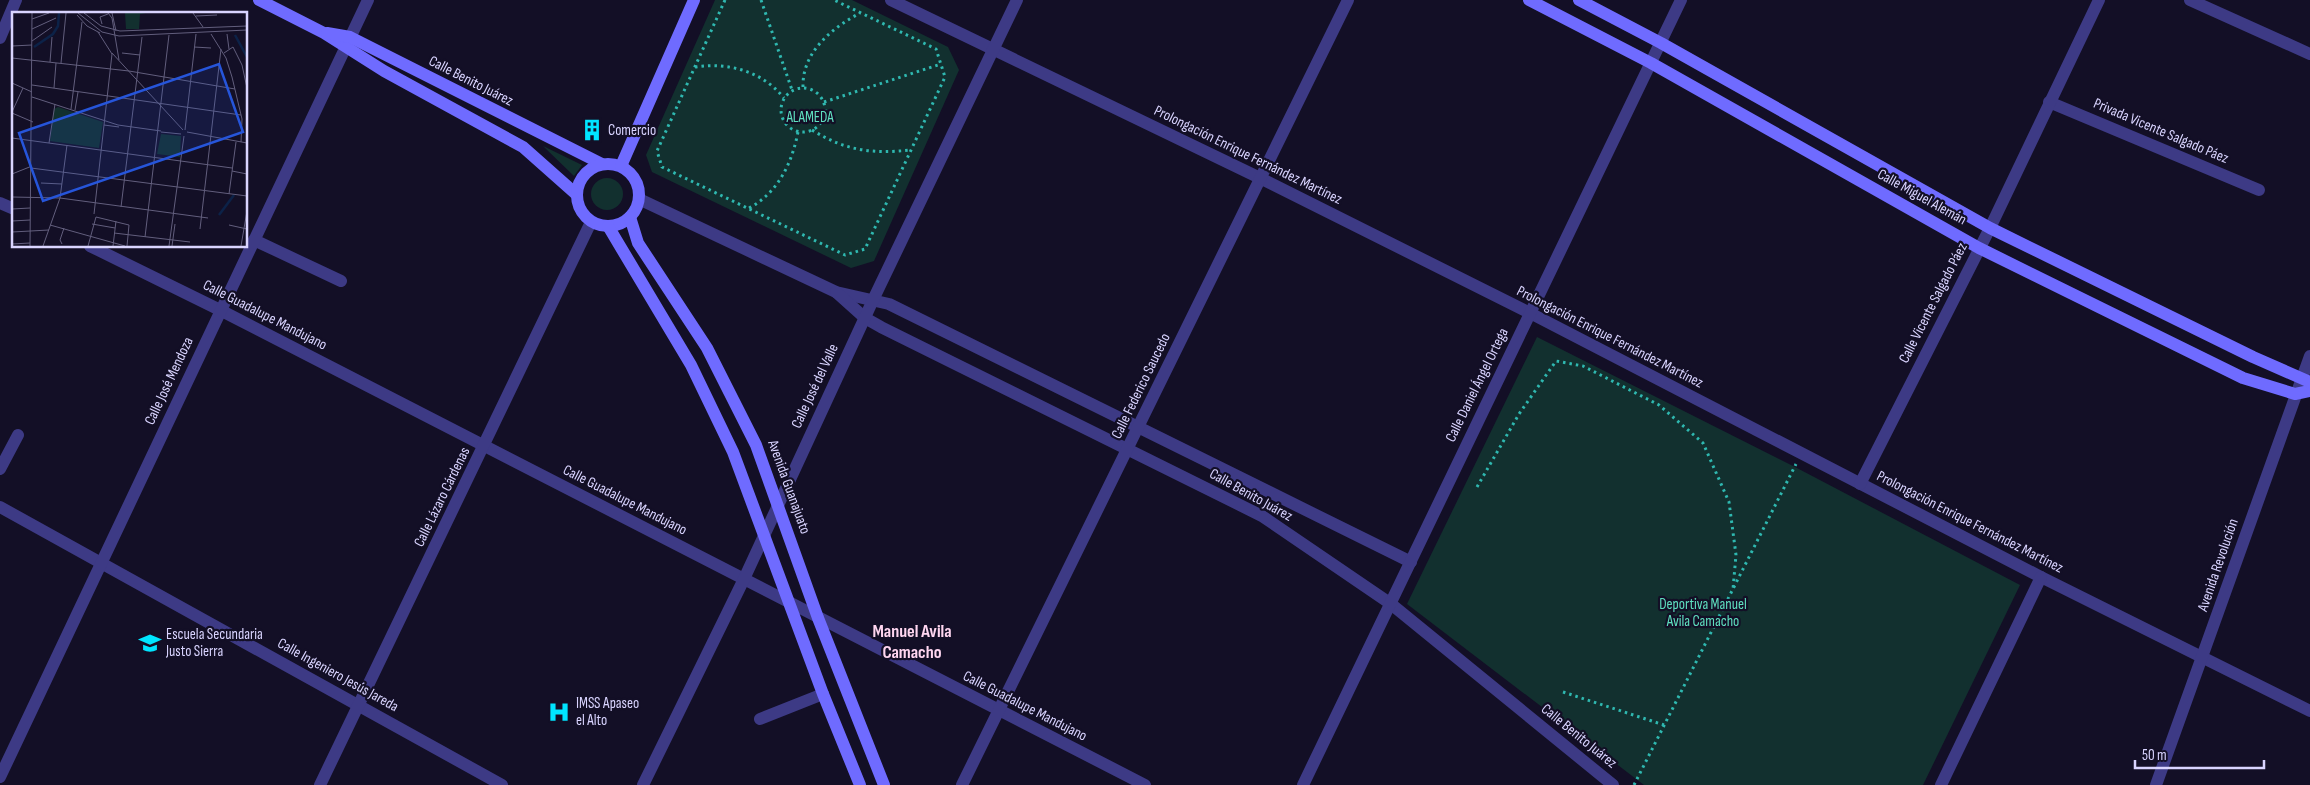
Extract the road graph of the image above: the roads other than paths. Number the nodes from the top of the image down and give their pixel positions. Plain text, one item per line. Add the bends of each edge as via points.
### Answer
1 (16, 0) edge
2 (259, 0) edge
3 (368, 0) edge
4 (694, 0) edge
5 (891, 0) edge
6 (1017, 0) edge
7 (1348, 0) edge
8 (1529, 0) edge
9 (1579, 0) edge
10 (1681, 0) edge
11 (2099, 0) edge
12 (2190, 0) edge
13 (0, 38) edge
14 (348, 43) junction
15 (1661, 43) junction
16 (993, 49) junction
17 (2310, 54) edge
18 (1651, 63) junction
19 (2049, 102) junction
20 (531, 129) junction
21 (523, 147) junction
22 (602, 164) junction
23 (621, 166) junction
24 (1260, 178) junction
25 (2259, 190) dead end
26 (576, 194) junction
27 (639, 199) junction
28 (0, 203) edge
29 (12, 208) edge
30 (630, 217) junction
31 (591, 222) junction
32 (608, 226) junction
33 (1990, 228) junction
34 (254, 240) junction
35 (94, 248) edge
36 (1979, 248) junction
37 (341, 282) dead end
38 (836, 292) junction
39 (873, 300) junction
40 (220, 310) junction
41 (1530, 313) junction
42 (865, 318) junction
43 (2310, 356) edge
44 (2305, 381) edge
45 (2310, 391) edge
46 (2295, 394) junction
47 (1139, 428) junction
48 (18, 435) dead end
49 (485, 446) junction
50 (1128, 450) junction
51 (0, 469) edge
52 (1860, 484) junction
53 (778, 504) junction
54 (0, 507) edge
55 (764, 533) junction
56 (1411, 562) junction
57 (101, 563) junction
58 (2041, 577) junction
59 (744, 579) junction
60 (788, 603) junction
61 (1391, 604) junction
62 (818, 618) junction
63 (2202, 657) junction
64 (823, 694) junction
65 (359, 705) junction
66 (998, 710) junction
67 (2310, 711) edge
68 (760, 719) dead end
69 (0, 777) edge
70 (320, 785) edge
71 (502, 785) edge
72 (643, 785) edge
73 (860, 785) edge
74 (884, 785) edge
75 (962, 785) edge
76 (1145, 785) edge
77 (1303, 785) edge
78 (1613, 785) edge
79 (1941, 785) edge
80 (2156, 785) edge

1 - 13 street
2 - 14 street, Calle Benito Juárez
3 - 14 street, Calle José Mendoza
4 - 23 street
5 - 16 street, Prolongación Enrique Fernández Martínez
6 - 16 street, Calle José del Valle
7 - 24 street, Calle Federico Saucedo
8 - 18 street, Calle Miguel Alemán
9 - 15 street, Calle Miguel Alemán
10 - 15 street, Calle Daniel Ángel Ortega
11 - 19 street, Calle Vicente Salgado Páez
12 - 17 street
14 - 20 street, Calle Benito Juárez
14 - 21 street, Calle Benito Juárez
14 - 34 street, Calle José Mendoza
15 - 18 street, Calle Daniel Ángel Ortega
15 - 33 street, Calle Miguel Alemán
16 - 24 street, Prolongación Enrique Fernández Martínez
16 - 39 street, Calle José del Valle
18 - 36 street, Calle Miguel Alemán
18 - 41 street, Calle Daniel Ángel Ortega
19 - 25 street, Privada Vicente Salgado Páez
19 - 33 street, Calle Vicente Salgado Páez
20 - 21 street
20 - 22 street, Calle Benito Juárez
21 - 26 street, Calle Benito Juárez
22 - 23 street
22 - 26 street via 584,174
23 - 27 street via 636,180
24 - 41 street, Prolongación Enrique Fernández Martínez
24 - 47 street, Calle Federico Saucedo
26 - 31 street via 580,210
27 - 30 street
27 - 38 street, Calle Benito Juárez
28 - 29 street
30 - 32 street via 620,224
30 - 53 street, Avenida Guanajuato via 638,243 706,348 756,444
31 - 32 street
31 - 49 street, Calle Lázaro Cárdenas
32 - 55 street via 691,364 733,452
33 - 36 street, Calle Vicente Salgado Páez
33 - 44 street, Calle Miguel Alemán
34 - 37 street
34 - 40 street, Calle José Mendoza
35 - 40 street, Calle Guadalupe Mandujano
36 - 46 street, Calle Miguel Alemán via 2243,378
36 - 52 street, Calle Vicente Salgado Páez
38 - 39 street, Calle Benito Juárez
38 - 42 street, Calle Benito Juárez
39 - 42 street, Calle José del Valle
39 - 47 street, Calle Benito Juárez via 890,304
40 - 49 street, Calle Guadalupe Mandujano
40 - 57 street, Calle José Mendoza
41 - 52 street, Prolongación Enrique Fernández Martínez
41 - 56 street, Calle Daniel Ángel Ortega
42 - 50 street, Calle Benito Juárez
42 - 53 street, Calle José del Valle
43 - 44 street, Avenida Revolución
44 - 46 street, Avenida Revolución
45 - 46 street, Calle Miguel Alemán
46 - 63 street, Avenida Revolución
47 - 50 street, Calle Federico Saucedo
47 - 56 street, Calle Benito Juárez
48 - 51 street
49 - 59 street, Calle Guadalupe Mandujano
49 - 65 street, Calle Lázaro Cárdenas
50 - 61 street, Calle Benito Juárez via 1262,516
50 - 66 street, Calle Federico Saucedo
52 - 58 street, Prolongación Enrique Fernández Martínez
53 - 55 street, Calle José del Valle
53 - 62 street, Avenida Guanajuato
54 - 57 street, Calle Ingeniero Jesús Jareda
55 - 59 street, Calle José del Valle
55 - 60 street
56 - 61 street, Calle Daniel Ángel Ortega
57 - 65 street, Calle Ingeniero Jesús Jareda
57 - 69 street, Calle José Mendoza
58 - 63 street, Prolongación Enrique Fernández Martínez
58 - 79 street
59 - 60 street, Calle Guadalupe Mandujano
59 - 72 street, Calle José del Valle
60 - 62 street, Calle Guadalupe Mandujano
60 - 64 street
61 - 77 street, Calle Daniel Ángel Ortega
61 - 78 street, Calle Benito Juárez
62 - 66 street, Calle Guadalupe Mandujano
62 - 74 street, Avenida Guanajuato
63 - 67 street, Prolongación Enrique Fernández Martínez
63 - 80 street, Avenida Revolución
64 - 68 street
64 - 73 street
65 - 70 street, Calle Lázaro Cárdenas
65 - 71 street, Calle Ingeniero Jesús Jareda
66 - 75 street, Calle Federico Saucedo
66 - 76 street, Calle Guadalupe Mandujano

